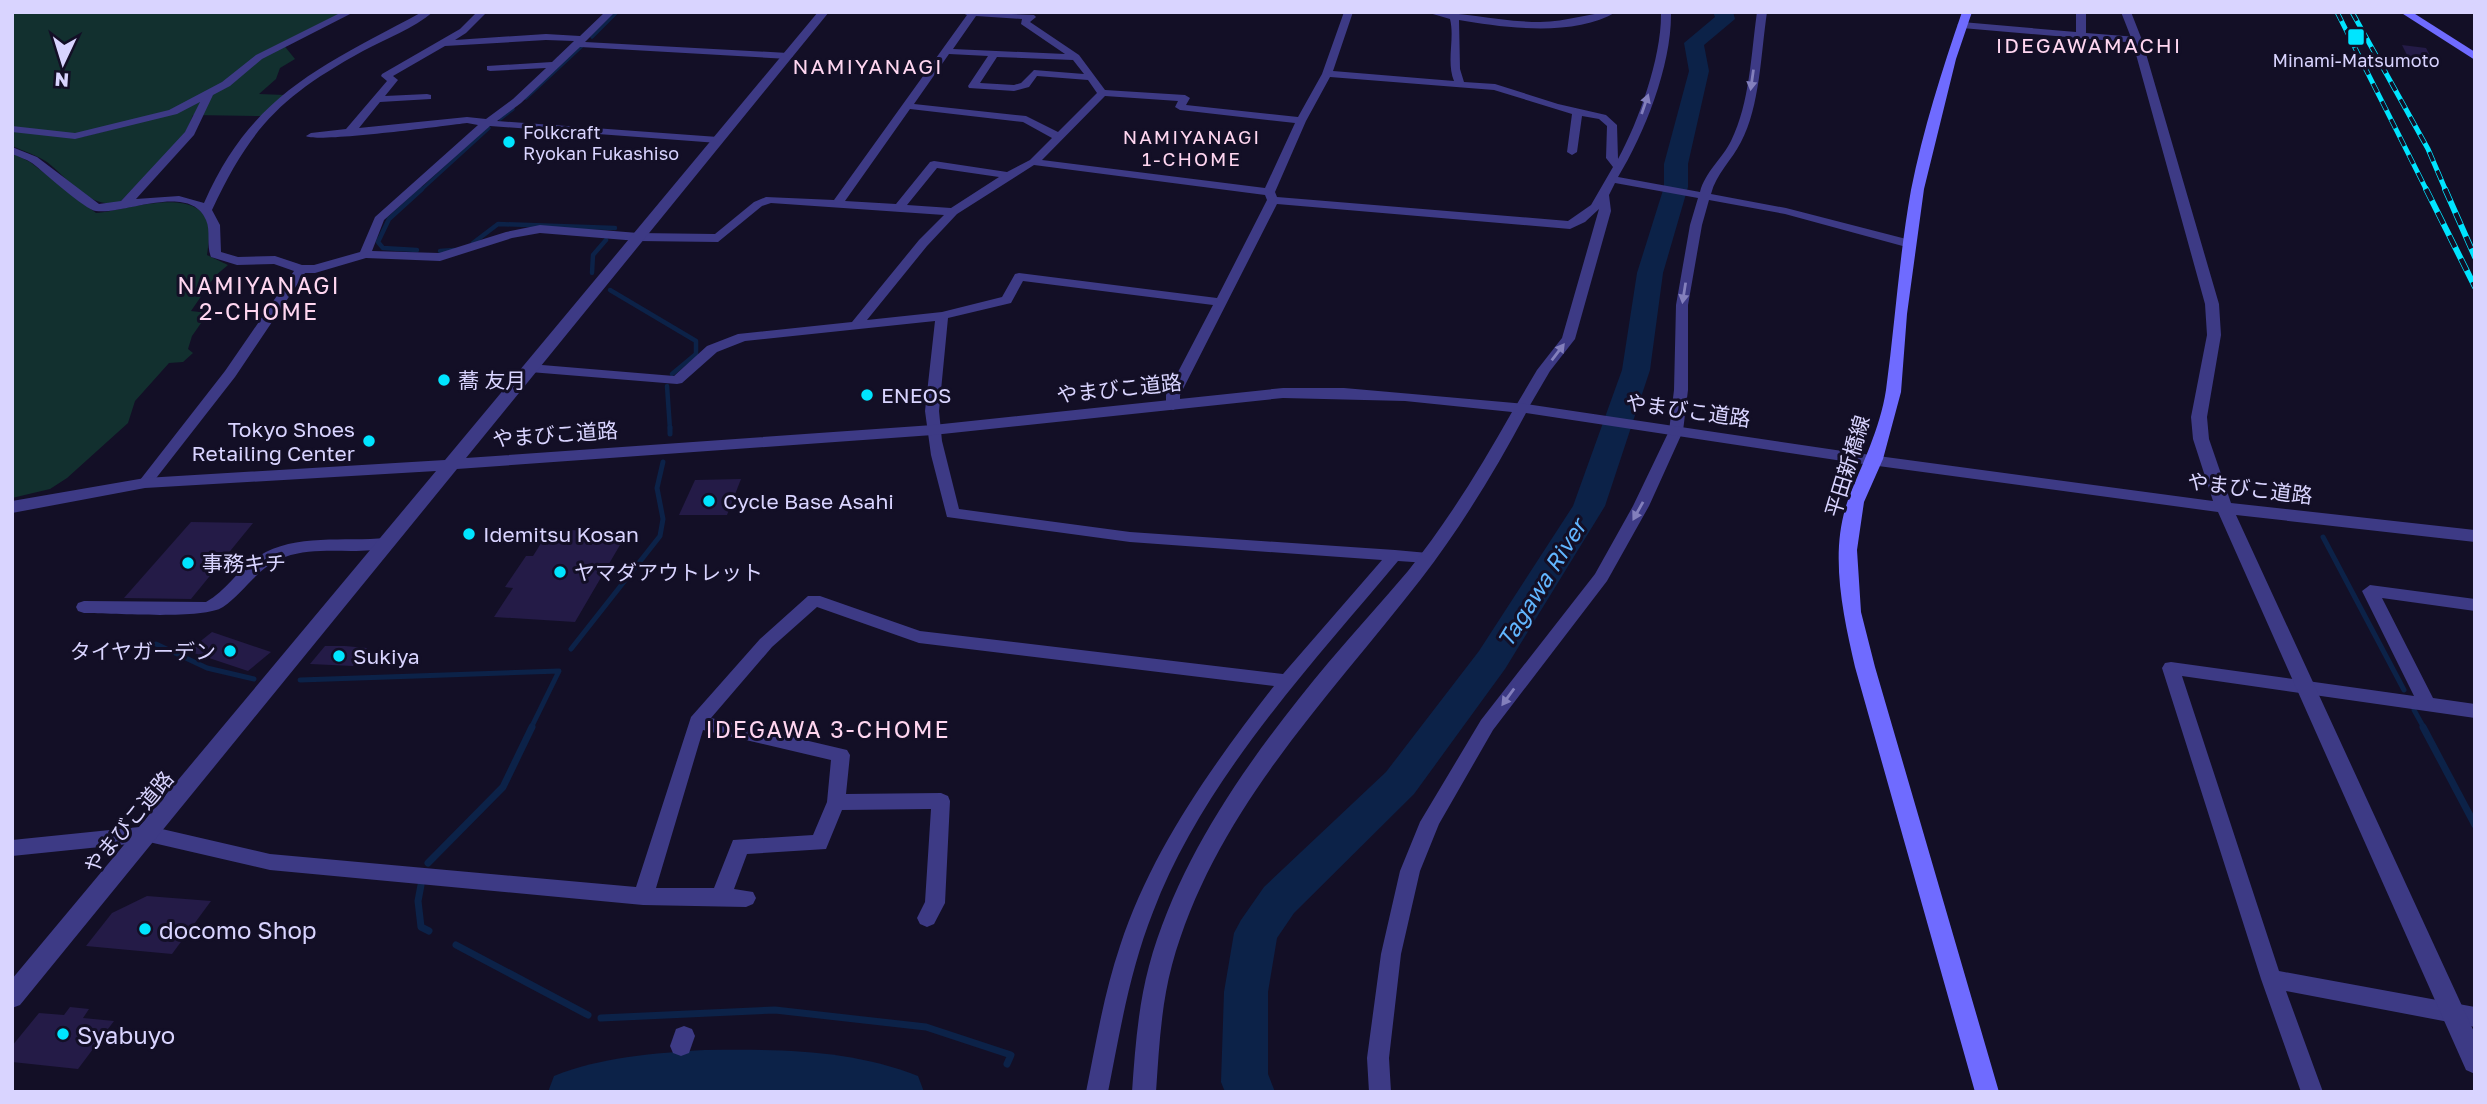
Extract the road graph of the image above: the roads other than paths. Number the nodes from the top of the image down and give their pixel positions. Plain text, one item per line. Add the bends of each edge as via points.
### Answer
1 (350, 12) edge
2 (429, 12) edge
3 (483, 12) edge
4 (611, 12) edge
5 (824, 12) edge
6 (964, 12) edge
7 (1349, 12) edge
8 (1430, 12) edge
9 (1612, 12) edge
10 (1667, 12) edge
11 (1762, 12) edge
12 (2081, 12) edge
13 (2126, 12) edge
14 (2404, 12) edge
15 (973, 13) edge
16 (1454, 19) junction
17 (1964, 19) edge
18 (2081, 37) junction
19 (2137, 40) junction
20 (581, 42) junction
21 (439, 43) junction
22 (946, 51) junction
23 (994, 54) junction
24 (788, 56) junction
25 (1076, 57) junction
26 (2475, 57) edge
27 (555, 65) junction
28 (490, 68) dead end
29 (1327, 74) junction
30 (1091, 77) junction
31 (1460, 84) junction
32 (1102, 93) junction
33 (208, 95) junction
34 (427, 97) dead end
35 (377, 99) junction
36 (906, 106) junction
37 (1577, 112) junction
38 (1301, 121) junction
39 (489, 123) junction
40 (12, 129) edge
41 (348, 134) junction
42 (311, 136) dead end
43 (1059, 137) junction
44 (718, 140) junction
45 (12, 150) edge
46 (1572, 152) dead end
47 (1034, 162) junction
48 (1619, 166) junction
49 (1007, 175) junction
50 (1616, 180) junction
51 (1271, 196) junction
52 (1704, 196) junction
53 (1605, 197) junction
54 (838, 204) junction
55 (123, 206) junction
56 (899, 208) junction
57 (207, 209) junction
58 (953, 212) junction
59 (638, 237) junction
60 (1910, 243) junction
61 (365, 254) junction
62 (301, 269) junction
63 (1222, 302) junction
64 (942, 316) junction
65 (855, 326) junction
66 (530, 368) junction
67 (1172, 406) junction
68 (1531, 410) junction
69 (933, 430) junction
70 (1671, 431) junction
71 (1875, 459) junction
72 (450, 464) junction
73 (145, 483) junction
74 (12, 507) edge
75 (2225, 507) junction
76 (2475, 536) edge
77 (386, 544) junction
78 (1395, 555) junction
79 (1428, 558) junction
80 (2475, 605) edge
81 (84, 607) dead end
82 (1287, 681) junction
83 (2306, 687) junction
84 (2427, 704) junction
85 (2475, 711) edge
86 (697, 722) junction
87 (836, 802) junction
88 (149, 834) junction
89 (12, 848) edge
90 (643, 896) junction
91 (721, 897) junction
92 (746, 898) dead end
93 (927, 918) dead end
94 (2271, 979) junction
95 (12, 997) edge
96 (2453, 1013) junction
97 (2475, 1017) edge
98 (2475, 1062) edge
99 (1097, 1092) edge
100 (1144, 1092) edge
101 (1380, 1092) edge
102 (1987, 1092) edge
103 (2312, 1092) edge

1 - 33 street via 259,57
2 - 57 street via 317,75 268,112 244,143
3 - 21 street via 463,31
4 - 20 street
5 - 24 street
6 - 15 street
7 - 29 street
8 - 16 street
9 - 16 street via 1568,24
48 -> 10 street via 1655,73 1668,29
11 -> 52 street via 1746,116
12 - 18 street
13 - 19 street
14 - 26 main road
15 - 22 street
15 - 25 street via 1031,17 1024,19 1031,29
16 - 31 street via 1459,41 1455,75
17 - 18 street
17 - 60 main road, 平田新橋線 via 1918,189
18 - 19 street
19 - 75 street via 2213,304 2214,335 2199,417 2207,462
20 - 21 street via 546,37
20 - 24 street
20 - 27 street
21 - 35 street via 386,76 393,80
22 - 23 street
22 - 36 street
23 - 25 street
23 - 30 street via 973,86 1014,88 1025,85 1034,73
24 - 44 street
25 - 30 street
27 - 28 street
27 - 39 street
29 - 31 street
29 - 38 street
30 - 32 street
31 - 37 street via 1494,87
32 - 38 street via 1185,98 1180,107
32 - 43 street
33 - 40 street via 173,112 89,134
33 - 55 street via 190,133
34 - 35 street
35 - 41 street
36 - 43 street via 1026,119
36 - 54 street
37 - 46 street
37 - 48 street via 1609,120 1611,158
38 - 51 street
39 - 41 street via 450,120
39 - 44 street
39 - 61 street via 379,219
41 - 42 street
43 - 47 street
44 - 59 street
45 - 55 street via 33,159 97,208
47 - 49 street
47 - 51 street
48 - 50 street
49 - 56 street via 934,164
49 - 58 street
50 - 52 street
50 - 53 street
51 - 53 street via 1570,225 1582,220
51 - 63 street
52 - 60 street via 1786,211
52 -> 70 street via 1682,306 1681,390
68 -> 53 street via 1544,370 1568,338 1605,211
54 - 56 street
54 - 59 street via 770,199 718,239
55 - 57 street via 183,198
56 - 58 street
57 - 62 street via 219,257 275,260
58 - 65 street
59 - 61 street via 540,229 440,257
59 - 66 street
60 - 71 main road, 平田新橋線 via 1893,392
61 - 62 street
62 - 73 street via 230,374
63 - 64 street via 1019,277 1007,300
63 - 67 street via 1172,395
64 - 65 street
64 - 69 street via 932,397
65 - 66 street via 726,342 677,380
66 - 72 street
67 - 68 street, やまびこ道路 via 1283,393 1341,392 1437,397
67 - 69 street, やまびこ道路
68 - 70 street, やまびこ道路
68 - 79 street
69 - 72 street, やまびこ道路
69 - 78 street via 952,513 1130,537
70 - 71 street, やまびこ道路
70 -> 101 street via 1641,506 1601,577 1487,725 1420,845 1391,954 1378,1058
71 - 75 street, やまびこ道路
71 - 102 main road, 平田新橋線 via 1856,502 1850,538 1852,611
72 - 73 street
72 - 77 street, やまびこ道路
73 - 74 street
75 - 76 street, やまびこ道路
75 - 83 street
77 - 81 street via 340,544 279,553 264,560 209,608
77 - 88 street, やまびこ道路
78 - 79 street
78 - 82 street
79 - 100 street via 1321,684 1222,822 1166,947 1151,1010
80 - 84 street via 2370,591
82 - 86 street via 930,639 814,600 766,643
82 - 99 street via 1199,801 1161,871 1130,947
83 - 84 street
83 - 94 street via 2171,668
83 - 96 street
84 - 85 street
86 - 87 street via 841,755
86 - 90 street
87 - 91 street via 819,843 740,846
87 - 93 street via 941,801 935,902
88 - 89 street
88 - 90 street via 271,862
88 - 95 street, やまびこ道路
90 - 91 street
91 - 92 street
94 - 96 street
94 - 103 street
96 - 97 street
96 - 98 street

